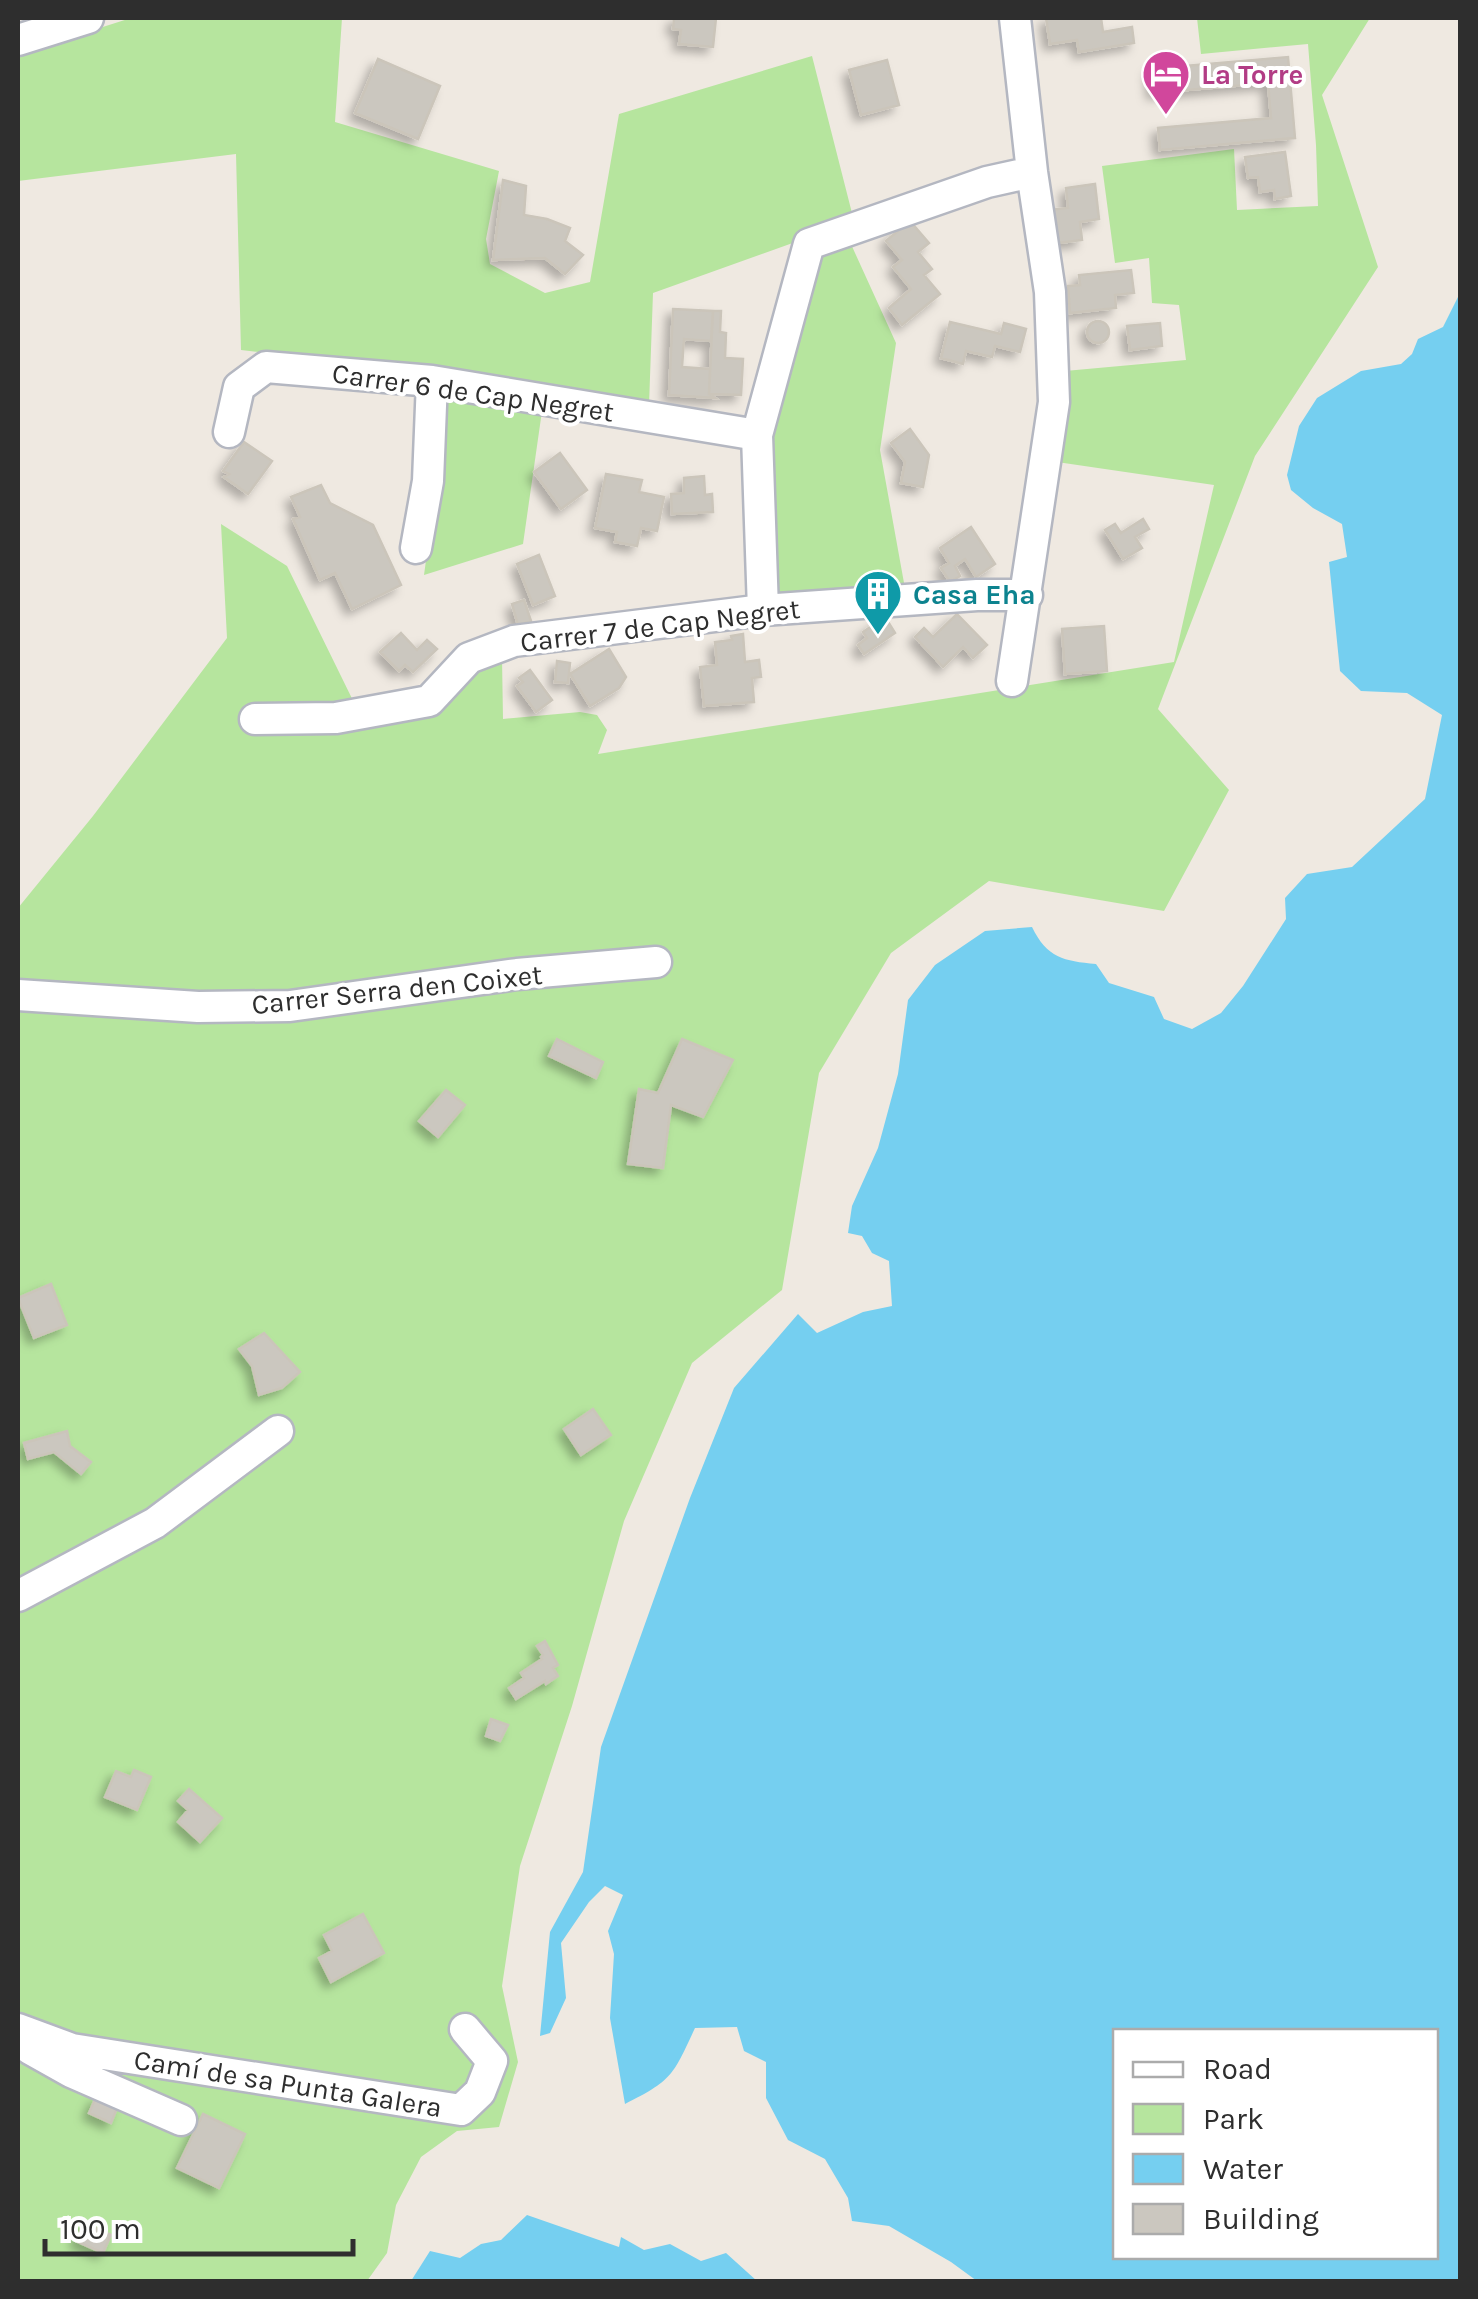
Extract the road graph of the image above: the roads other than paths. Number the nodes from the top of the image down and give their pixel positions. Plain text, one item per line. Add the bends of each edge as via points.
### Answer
1 (88, 18) edge
2 (1015, 18) edge
3 (18, 40) edge
4 (1032, 172) junction
5 (432, 380) junction
6 (229, 432) dead end
7 (758, 435) junction
8 (416, 548) dead end
9 (1026, 595) junction
10 (763, 610) junction
11 (1012, 681) dead end
12 (255, 719) dead end
13 (656, 962) dead end
14 (18, 995) edge
15 (278, 1431) dead end
16 (18, 1596) edge
17 (18, 2029) edge
18 (465, 2029) dead end
19 (18, 2042) edge
20 (181, 2120) dead end

1 - 3 street
2 - 4 street
4 - 7 street via 809,244
4 - 9 street via 1050,292 1054,402
5 - 6 street, Carrer 6 de Cap Negret via 266,367 239,387
5 - 7 street, Carrer 6 de Cap Negret
5 - 8 street via 428,481
7 - 10 street
9 - 10 street, Carrer 7 de Cap Negret
9 - 11 street
10 - 12 street, Carrer 7 de Cap Negret via 514,641 469,658 429,701 336,718
13 - 14 street, Carrer Serra den Coixet via 290,1006
15 - 16 street via 155,1522
17 - 18 street, Camí de sa Punta Galera via 72,2049 461,2110 480,2092 492,2060
19 - 20 street

